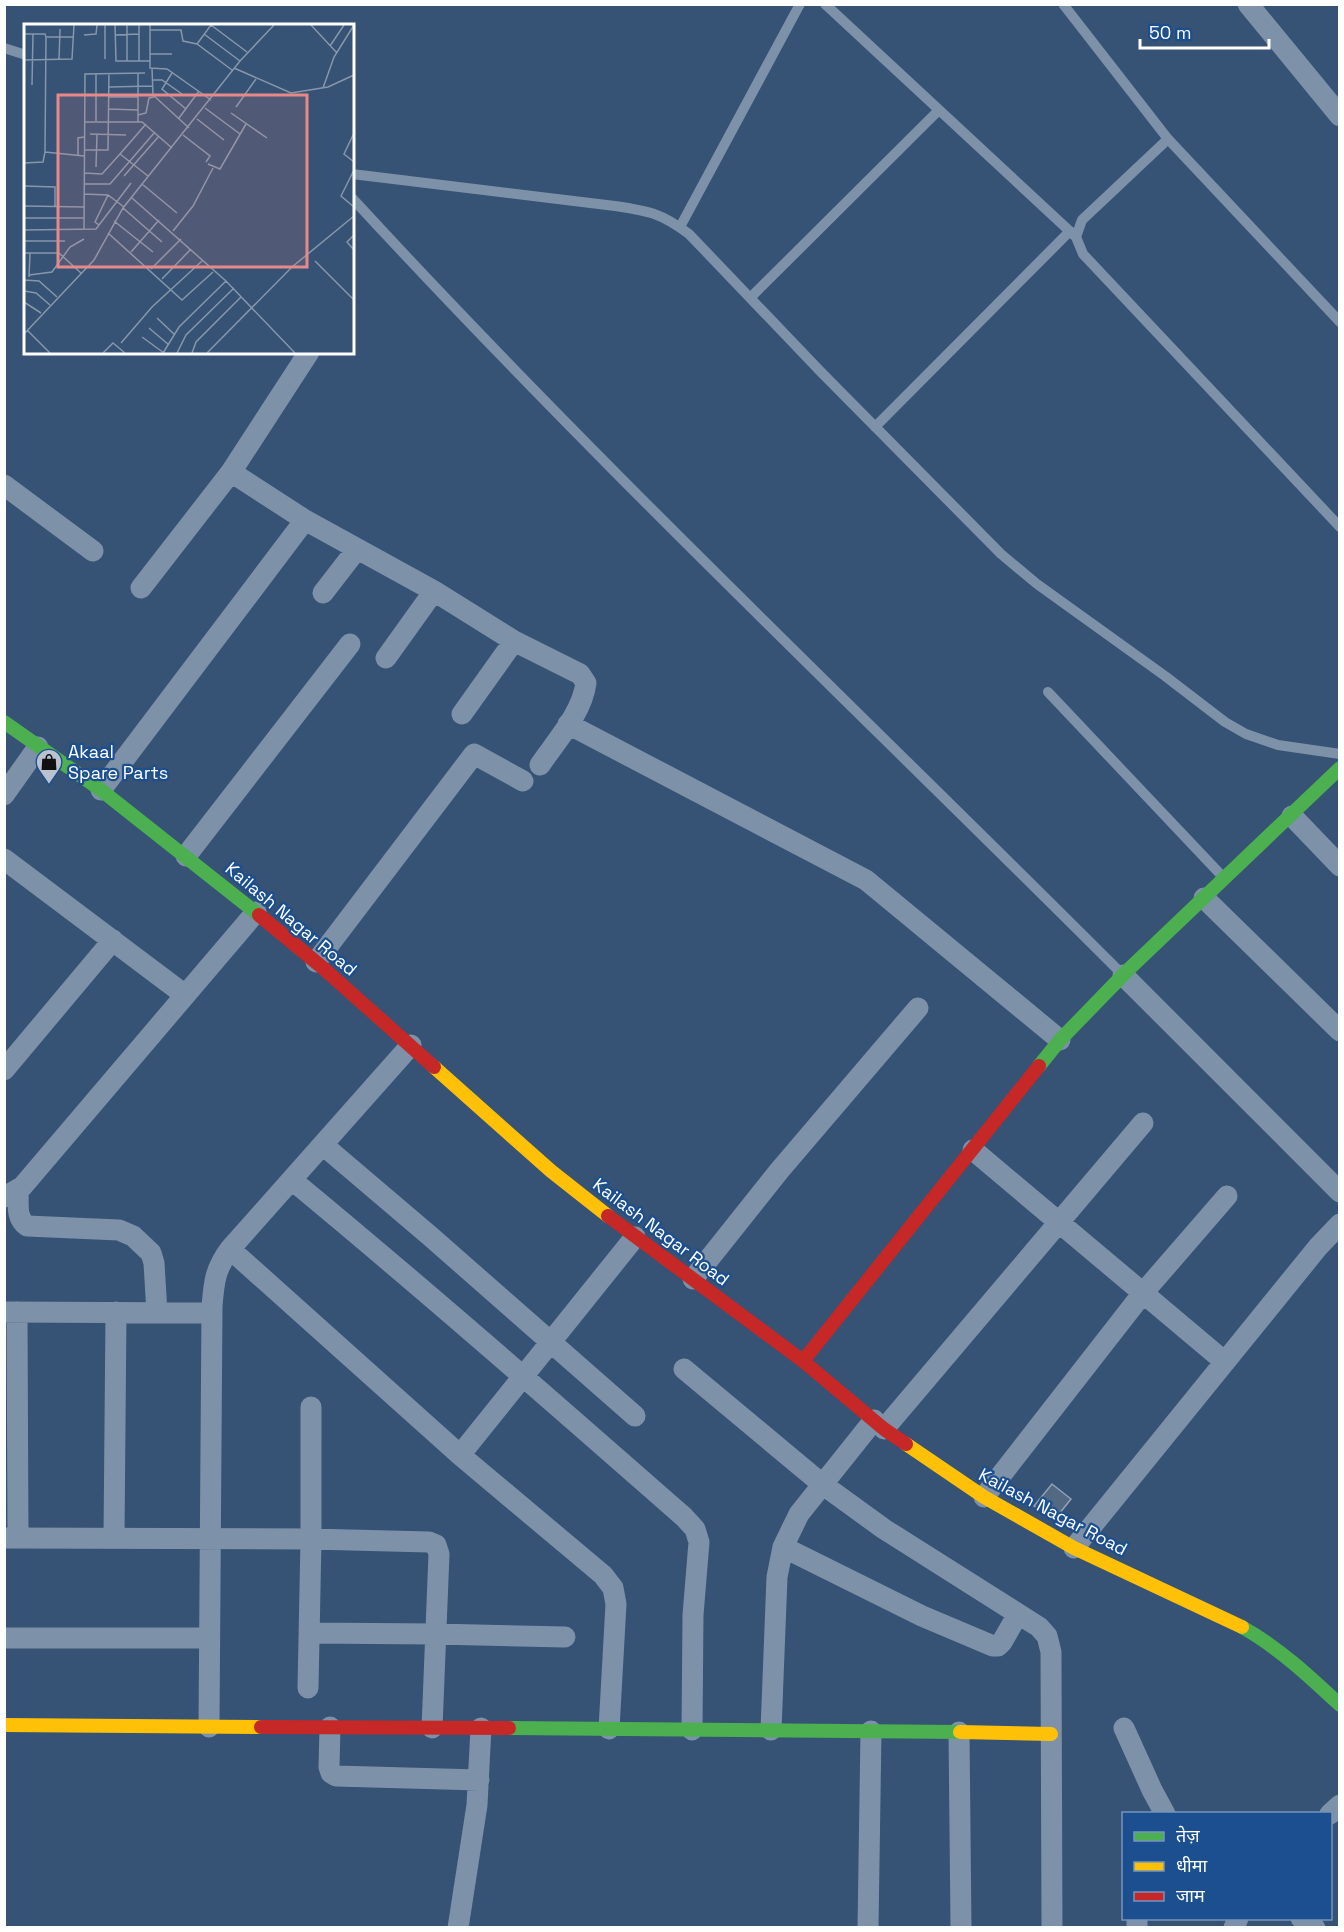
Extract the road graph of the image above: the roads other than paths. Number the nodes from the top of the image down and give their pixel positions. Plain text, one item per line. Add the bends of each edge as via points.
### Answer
1 (800, 4) edge
2 (825, 4) edge
3 (1063, 4) edge
4 (1248, 4) edge
5 (4, 48) edge
6 (24, 54) edge
7 (939, 110) junction
8 (1340, 116) edge
9 (1168, 140) junction
10 (354, 174) edge
11 (354, 200) edge
12 (680, 227) junction
13 (1073, 234) junction
14 (750, 298) junction
15 (1340, 322) edge
16 (308, 354) edge
17 (875, 427) junction
18 (231, 472) junction
19 (4, 485) edge
20 (305, 520) junction
21 (1340, 527) edge
22 (357, 549) junction
23 (93, 551) dead end
24 (141, 588) dead end
25 (434, 591) junction
26 (323, 593) dead end
27 (514, 641) junction
28 (350, 644) dead end
29 (386, 658) dead end
30 (1048, 692) dead end
31 (462, 714) dead end
32 (4, 722) edge
33 (568, 724) junction
34 (38, 747) junction
35 (1340, 754) edge
36 (540, 765) dead end
37 (1340, 768) edge
38 (523, 782) dead end
39 (101, 790) junction
40 (4, 795) edge
41 (1292, 816) junction
42 (186, 856) junction
43 (4, 859) edge
44 (1340, 866) edge
45 (1225, 878) junction
46 (1204, 898) junction
47 (256, 912) junction
48 (113, 940) junction
49 (316, 962) junction
50 (1123, 975) junction
51 (185, 995) junction
52 (918, 1008) dead end
53 (1340, 1031) edge
54 (1060, 1040) junction
55 (411, 1045) junction
56 (4, 1070) edge
57 (1143, 1123) dead end
58 (323, 1145) junction
59 (973, 1150) junction
60 (291, 1180) junction
61 (1340, 1192) edge
62 (11, 1193) edge
63 (1227, 1196) dead end
64 (1059, 1221) junction
65 (1340, 1224) edge
66 (635, 1237) junction
67 (230, 1249) junction
68 (693, 1279) junction
69 (1143, 1293) junction
70 (11, 1312) edge
71 (116, 1312) junction
72 (157, 1313) junction
73 (212, 1313) junction
74 (550, 1342) junction
75 (803, 1361) junction
76 (1225, 1362) junction
77 (684, 1369) dead end
78 (523, 1376) junction
79 (311, 1407) dead end
80 (635, 1416) dead end
81 (879, 1425) junction
82 (460, 1455) junction
83 (822, 1484) junction
84 (984, 1497) junction
85 (11, 1538) edge
86 (114, 1538) junction
87 (209, 1538) junction
88 (311, 1539) junction
89 (783, 1546) junction
90 (1074, 1548) junction
91 (1018, 1614) junction
92 (309, 1633) junction
93 (435, 1634) junction
94 (565, 1637) dead end
95 (4, 1638) edge
96 (208, 1638) junction
97 (308, 1688) dead end
98 (1340, 1705) edge
99 (4, 1725) edge
100 (209, 1726) junction
101 (330, 1727) junction
102 (432, 1728) junction
103 (481, 1728) junction
104 (1124, 1728) dead end
105 (609, 1729) junction
106 (692, 1730) junction
107 (771, 1730) junction
108 (871, 1731) junction
109 (960, 1732) junction
110 (1051, 1734) junction
111 (479, 1780) junction
112 (1164, 1812) edge
113 (458, 1928) edge
114 (868, 1928) edge
115 (961, 1928) edge
116 (1052, 1928) edge

1 - 12 lane
2 - 7 lane
3 - 9 lane
4 - 8 street
5 - 6 lane
7 - 13 lane
7 - 14 lane
9 - 13 lane via 1082,220
9 - 15 lane
10 - 12 lane via 637,209 670,219
11 - 50 lane via 656,514
12 - 14 lane
13 - 17 lane
13 - 21 lane via 1083,254
14 - 17 lane
16 - 18 street
17 - 35 lane via 1001,554 1225,722 1278,745
18 - 20 street
18 - 24 street
19 - 23 street
20 - 22 street
20 - 39 street
22 - 25 street
22 - 26 street
25 - 27 street
25 - 29 street
27 - 31 street
27 - 33 street via 580,674 586,683 585,695
28 - 42 street
30 - 45 lane
32 - 34 street, Kailash Nagar Road
33 - 36 street
33 - 54 street via 866,880
34 - 39 street, Kailash Nagar Road
34 - 40 street
37 - 41 street
38 - 49 street via 474,754
39 - 42 street, Kailash Nagar Road
41 - 44 street
41 - 45 street
42 - 47 street, Kailash Nagar Road
43 - 48 street
45 - 46 street
46 - 50 street
46 - 53 street
47 - 49 street, Kailash Nagar Road
47 - 51 street
48 - 51 street
48 - 56 street
49 - 55 street, Kailash Nagar Road
50 - 54 street
50 - 61 street
51 - 62 street via 67,1135
52 - 68 street
54 - 59 street
55 - 58 street
55 - 66 street, Kailash Nagar Road via 551,1171
57 - 64 street
58 - 60 street
58 - 74 street
59 - 64 street
59 - 75 street
60 - 67 street
60 - 78 street
62 - 72 street via 19,1217 27,1226 119,1230 144,1245 154,1263
63 - 69 street
64 - 69 street
64 - 81 street
65 - 76 street
66 - 68 street, Kailash Nagar Road
66 - 74 street
67 - 73 street via 214,1276
67 - 82 street
68 - 75 street, Kailash Nagar Road
69 - 76 street
69 - 84 street
70 - 71 street
70 - 85 street
71 - 72 street
71 - 86 street
72 - 73 street
73 - 87 street
74 - 78 street
74 - 80 street
75 - 81 street, Kailash Nagar Road
76 - 90 street
77 - 83 street
78 - 82 street
78 - 106 street via 696,1529 699,1542 693,1615
79 - 88 street
81 - 83 street
81 - 84 street, Kailash Nagar Road
82 - 105 street via 603,1575 613,1588 616,1604
83 - 89 street via 799,1514
83 - 91 street via 884,1529
84 - 90 street, Kailash Nagar Road
85 - 86 street
86 - 87 street
87 - 88 street
87 - 96 street
88 - 92 street
88 - 93 street via 436,1545 439,1554
89 - 91 street via 922,1616 993,1646 1002,1642
89 - 107 street via 777,1577
90 - 98 street, Kailash Nagar Road via 1232,1621 1270,1643
91 - 110 street via 1047,1636 1051,1652
92 - 93 street
92 - 97 street
93 - 94 street
93 - 102 street
95 - 96 street
96 - 100 street
99 - 100 street
100 - 101 street
101 - 102 street
101 - 111 street via 329,1767 336,1776
102 - 103 street
103 - 105 street
103 - 111 street
104 - 112 street
105 - 106 street
106 - 107 street
107 - 108 street
108 - 109 street
108 - 114 street
109 - 110 street
109 - 115 street
110 - 116 street
111 - 113 street

